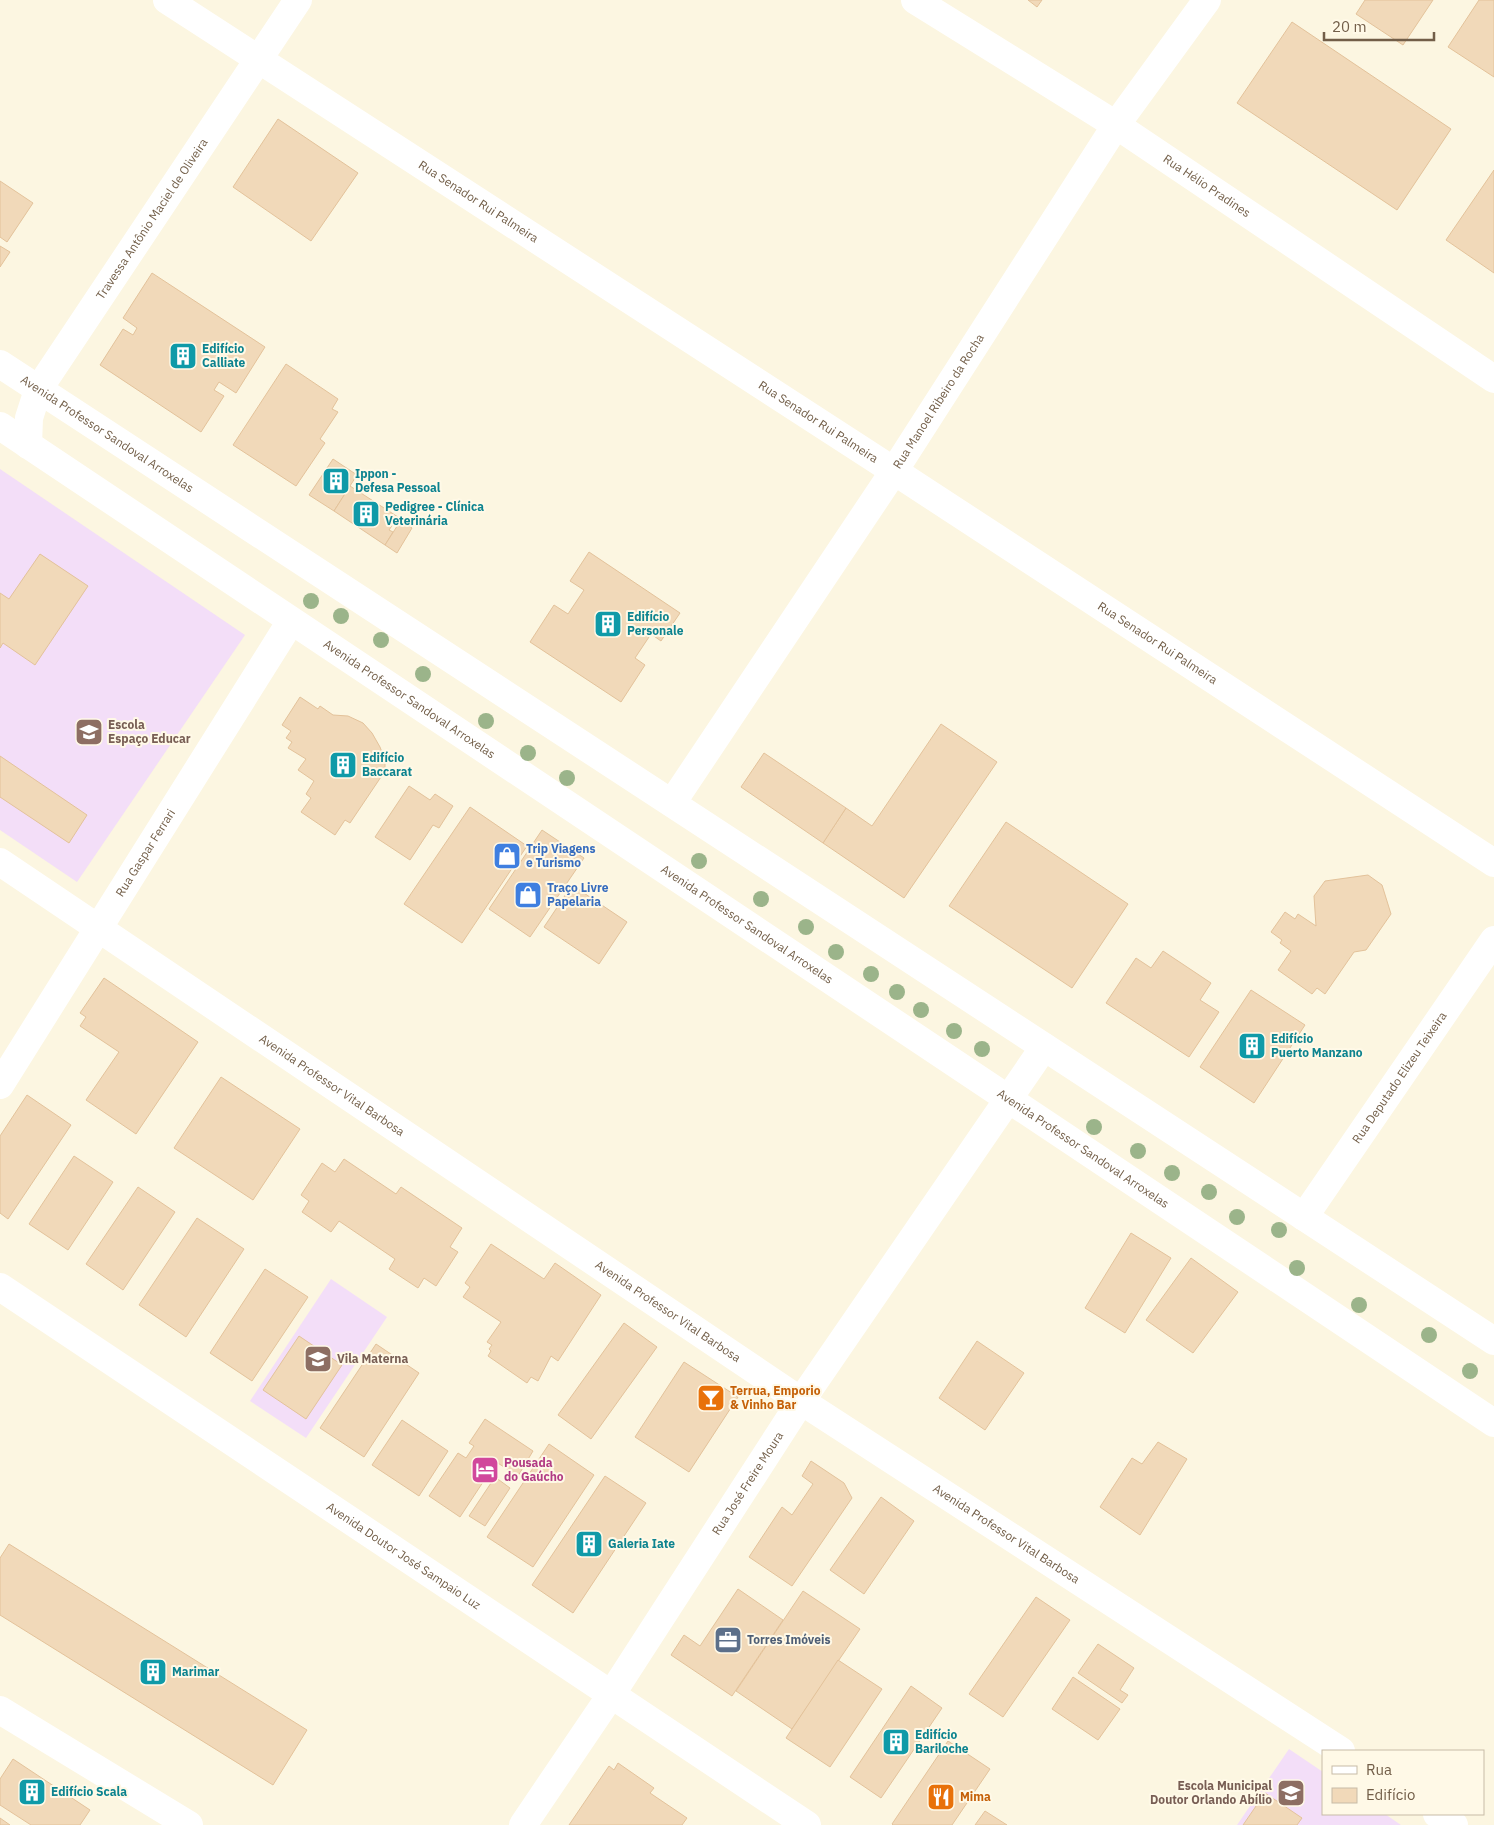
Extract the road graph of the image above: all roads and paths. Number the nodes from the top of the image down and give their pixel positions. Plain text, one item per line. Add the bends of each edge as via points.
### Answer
1 (167, 0) edge
2 (298, 0) edge
3 (915, 0) edge
4 (1207, 0) edge
5 (259, 58) junction
6 (1116, 125) junction
7 (0, 364) edge
8 (1494, 378) edge
9 (38, 390) junction
10 (0, 426) edge
11 (28, 445) junction
12 (894, 471) junction
13 (291, 621) junction
14 (672, 803) junction
15 (0, 862) edge
16 (1494, 864) edge
17 (98, 928) junction
18 (1494, 940) edge
19 (1044, 1047) junction
20 (0, 1085) edge
21 (1009, 1100) junction
22 (1304, 1217) junction
23 (0, 1287) edge
24 (1494, 1341) edge
25 (801, 1401) junction
26 (1494, 1423) edge
27 (611, 1695) junction
28 (0, 1710) edge
29 (1338, 1750) edge
30 (1439, 1815) edge
31 (190, 1825) edge
32 (523, 1825) edge
33 (807, 1825) edge
34 (1454, 1825) edge

1 - 5 street, Rua Senador Rui Palmeira
2 - 5 street, Travessa Antônio Maciel de Oliveira
3 - 6 street, Rua Hélio Pradines
4 - 6 street, Rua Manoel Ribeiro da Rocha
5 - 9 street, Travessa Antônio Maciel de Oliveira
5 - 12 street, Rua Senador Rui Palmeira
6 - 8 street, Rua Hélio Pradines
6 - 12 street, Rua Manoel Ribeiro da Rocha
7 - 9 street, Avenida Professor Sandoval Arroxelas
9 - 11 street, Travessa Antônio Maciel de Oliveira via 29,418
9 - 14 street, Avenida Professor Sandoval Arroxelas
10 - 11 street, Avenida Professor Sandoval Arroxelas
11 - 13 street, Avenida Professor Sandoval Arroxelas
12 - 14 street, Rua Manoel Ribeiro da Rocha
12 - 16 street, Rua Senador Rui Palmeira
13 - 17 street, Rua Gaspar Ferrari
13 - 21 street, Avenida Professor Sandoval Arroxelas
14 - 19 street, Avenida Professor Sandoval Arroxelas
15 - 17 street, Avenida Professor Vital Barbosa
17 - 20 street, Rua Gaspar Ferrari
17 - 25 street, Avenida Professor Vital Barbosa
18 - 22 street, Rua Deputado Elizeu Teixeira
19 - 21 street, Rua José Freire Moura
19 - 22 street, Avenida Professor Sandoval Arroxelas
21 - 25 street, Rua José Freire Moura
21 - 26 street, Avenida Professor Sandoval Arroxelas
22 - 24 street, Avenida Professor Sandoval Arroxelas
23 - 27 street, Avenida Doutor José Sampaio Luz
25 - 27 street, Rua José Freire Moura
25 - 29 street, Avenida Professor Vital Barbosa
27 - 32 street, Rua José Freire Moura
27 - 33 street, Avenida Doutor José Sampaio Luz
28 - 31 street
30 - 34 street

